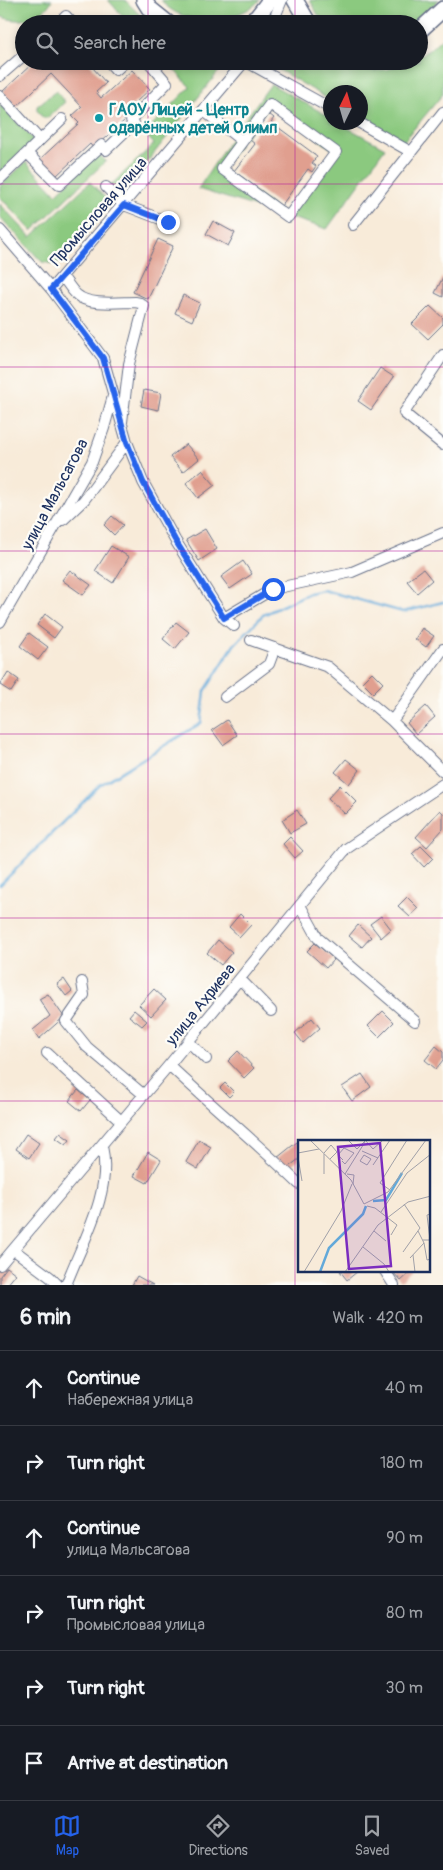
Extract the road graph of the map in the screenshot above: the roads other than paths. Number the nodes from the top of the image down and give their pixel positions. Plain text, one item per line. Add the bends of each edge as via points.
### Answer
1 (144, 0) edge
2 (270, 0) edge
3 (282, 0) edge
4 (295, 0) edge
5 (443, 9) edge
6 (158, 15) edge
7 (259, 15) edge
8 (276, 15) edge
9 (304, 15) edge
10 (428, 23) edge
11 (15, 63) edge
12 (156, 70) edge
13 (238, 70) edge
14 (261, 70) edge
15 (0, 76) edge
16 (0, 96) edge
17 (323, 104) edge
18 (204, 111) junction
19 (443, 112) edge
20 (62, 119) dead end
21 (368, 128) edge
22 (40, 140) junction
23 (242, 141) junction
24 (412, 152) junction
25 (26, 153) junction
26 (0, 179) edge
27 (106, 187) dead end
28 (124, 205) junction
29 (168, 222) dead end
30 (353, 225) dead end
31 (0, 230) edge
32 (62, 276) junction
33 (51, 289) junction
34 (443, 356) edge
35 (113, 395) junction
36 (122, 424) junction
37 (127, 442) junction
38 (443, 445) edge
39 (55, 527) junction
40 (443, 533) edge
41 (224, 618) junction
42 (0, 622) edge
43 (234, 626) dead end
44 (251, 640) dead end
45 (275, 648) junction
46 (443, 649) edge
47 (225, 697) dead end
48 (392, 721) junction
49 (443, 772) edge
50 (443, 784) edge
51 (300, 905) junction
52 (240, 979) junction
53 (82, 982) dead end
54 (271, 1011) dead end
55 (414, 1021) dead end
56 (189, 1042) junction
57 (47, 1053) dead end
58 (206, 1059) dead end
59 (169, 1065) junction
60 (144, 1095) junction
61 (121, 1121) junction
62 (102, 1146) junction
63 (298, 1183) edge
64 (14, 1250) junction
65 (0, 1265) edge
66 (386, 1272) edge
67 (58, 1285) edge
68 (66, 1285) edge
69 (394, 1285) edge

1 - 6 highway
2 - 7 highway
3 - 8 street
4 - 9 highway
5 - 10 highway
11 - 15 street
12 - 25 street via 167,83 131,120 134,123 106,150 102,146 59,185
13 - 18 street, Промысловая улица
14 - 17 street
16 - 22 street
18 - 23 street
18 - 28 street, Промысловая улица
19 - 24 street
20 - 22 street
21 - 24 street
22 - 25 street
23 - 23 street via 270,104 336,152 288,217 222,169
24 - 30 street
25 - 26 street
27 - 28 street
28 - 29 street
28 - 32 street, Промысловая улица
31 - 33 street
32 - 33 street, Промысловая улица
32 - 36 street via 77,296 99,303 135,302 144,306 129,364
33 - 35 street via 103,358
34 - 38 street via 404,413
35 - 36 street
35 - 39 street, улица Мальсагова via 92,462
36 - 37 street
37 - 39 street via 84,500
37 - 41 street via 143,482
39 - 42 street, улица Мальсагова
40 - 41 street via 352,572 273,589
41 - 43 street
44 - 45 street
45 - 47 street via 269,664
45 - 48 street via 328,667
46 - 48 street
48 - 49 street
50 - 51 street, улица Ахриева via 346,849
51 - 52 street, улица Ахриева
51 - 55 street via 318,938
52 - 54 street
52 - 56 street, улица Ахриева
53 - 60 street via 84,995 66,1021 87,1047
56 - 58 street
56 - 59 street, улица Ахриева
57 - 61 street
59 - 60 street, улица Ахриева
59 - 63 street
60 - 61 street, улица Ахриева
61 - 62 street, улица Ахриева
62 - 64 street, улица Ахриева
62 - 68 street via 105,1164 99,1200
64 - 65 street, улица Ахриева
64 - 67 street
66 - 69 street

